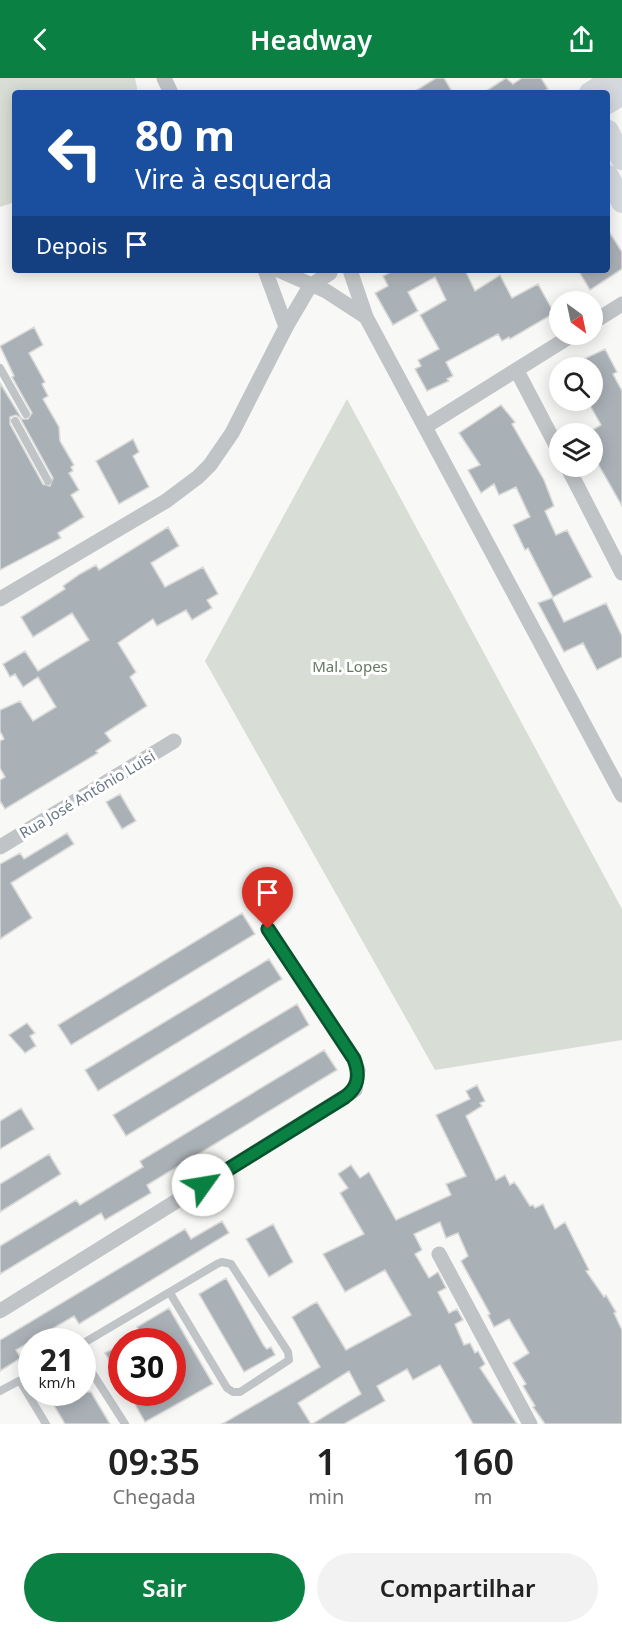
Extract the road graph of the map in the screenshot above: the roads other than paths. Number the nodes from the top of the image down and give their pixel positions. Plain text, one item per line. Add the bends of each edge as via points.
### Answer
1 (613, 78) edge
2 (595, 90) edge
3 (610, 135) edge
4 (622, 159) edge
5 (610, 180) edge
6 (622, 202) edge
7 (266, 273) edge
8 (284, 273) edge
9 (327, 273) edge
10 (351, 273) edge
11 (310, 286) junction
12 (622, 304) edge
13 (603, 316) edge
14 (366, 317) junction
15 (286, 327) junction
16 (557, 345) edge
17 (0, 368) edge
18 (517, 371) junction
19 (26, 414) dead end
20 (15, 421) dead end
21 (425, 427) junction
22 (549, 432) edge
23 (573, 477) edge
24 (48, 481) dead end
25 (622, 573) edge
26 (0, 599) edge
27 (174, 741) dead end
28 (622, 795) edge
29 (0, 847) edge
30 (268, 929) dead end
31 (439, 1254) dead end
32 (170, 1293) junction
33 (0, 1311) edge
34 (96, 1336) edge
35 (96, 1379) edge
36 (18, 1382) edge
37 (0, 1391) edge
38 (35, 1406) edge
39 (46, 1424) edge
40 (125, 1424) edge
41 (530, 1424) edge

1 - 2 main road
3 - 4 main road
5 - 6 main road
7 - 15 street
8 - 11 street
9 - 11 street
10 - 14 street
11 - 14 street via 326,291
11 - 15 street
12 - 13 street
14 - 21 street
15 - 26 street via 232,433 198,477 166,501
16 - 18 street
17 - 19 lane
18 - 21 street
18 - 22 street
20 - 24 lane
21 - 28 street
23 - 25 street
27 - 29 street, Rua José Antônio Luisi
30 - 33 street via 354,1059 358,1070 355,1090
31 - 41 street
32 - 32 lane via 217,1264 231,1264 288,1352 289,1360 240,1392 233,1392
32 - 34 lane
35 - 40 lane
36 - 37 lane
38 - 39 lane

